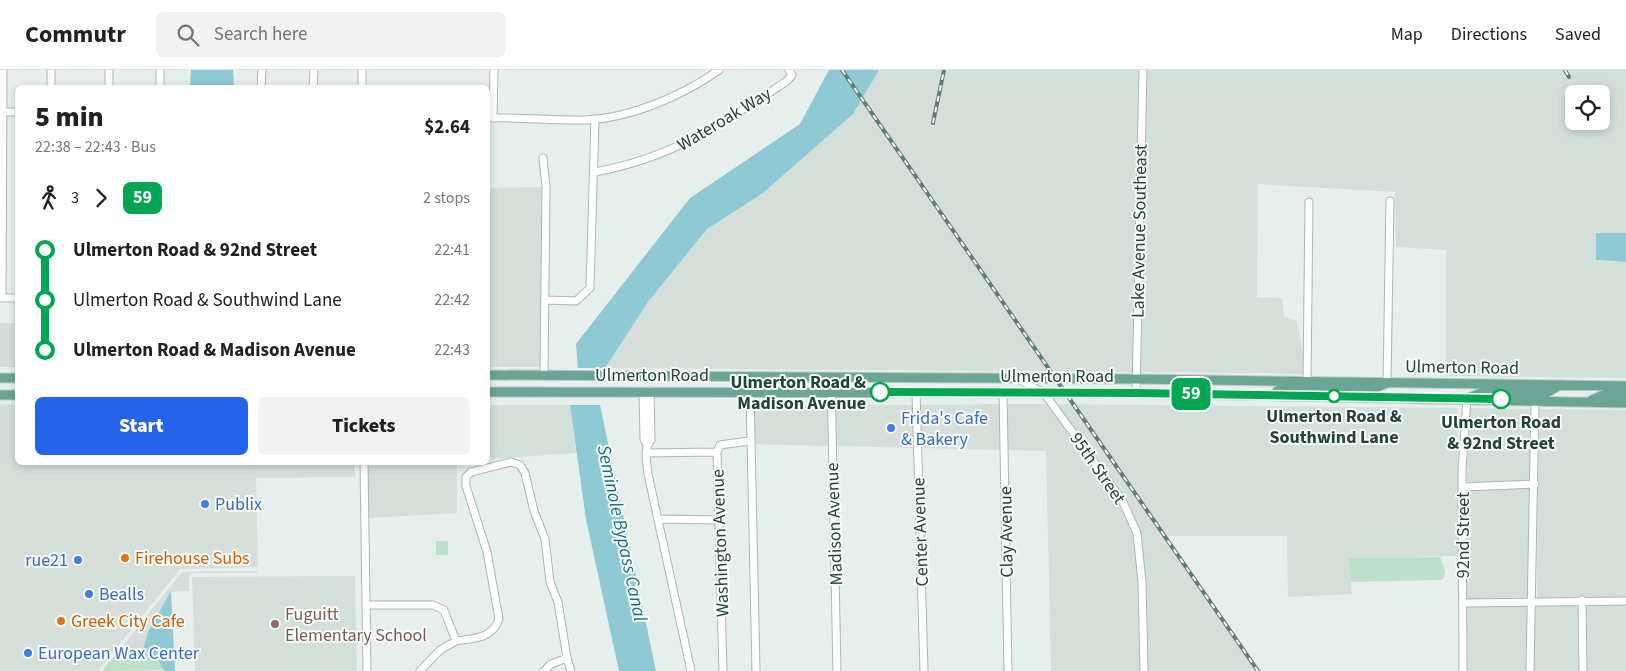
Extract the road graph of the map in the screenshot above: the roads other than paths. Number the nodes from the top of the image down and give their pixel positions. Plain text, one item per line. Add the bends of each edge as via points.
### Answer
1 (3, 70) edge
2 (51, 70) edge
3 (109, 70) edge
4 (160, 70) edge
5 (262, 70) edge
6 (314, 70) edge
7 (362, 70) edge
8 (494, 70) edge
9 (719, 70) edge
10 (1144, 70) edge
11 (791, 72) edge
12 (51, 85) edge
13 (109, 85) edge
14 (160, 85) edge
15 (261, 85) edge
16 (314, 85) edge
17 (362, 85) edge
18 (3, 112) junction
19 (15, 112) edge
20 (595, 119) junction
21 (543, 158) dead end
22 (595, 172) junction
23 (1390, 201) dead end
24 (1309, 202) dead end
25 (15, 298) edge
26 (1, 299) edge
27 (545, 300) junction
28 (490, 375) edge
29 (544, 375) junction
30 (831, 377) junction
31 (0, 378) edge
32 (15, 378) edge
33 (1016, 378) junction
34 (1136, 379) junction
35 (1307, 381) junction
36 (1387, 382) junction
37 (1560, 385) junction
38 (1626, 386) edge
39 (647, 391) junction
40 (750, 391) junction
41 (490, 392) edge
42 (830, 392) junction
43 (1003, 392) junction
44 (916, 393) junction
45 (1044, 393) junction
46 (1136, 393) junction
47 (1626, 394) edge
48 (0, 395) edge
49 (15, 395) edge
50 (1276, 395) junction
51 (1467, 399) junction
52 (1535, 400) junction
53 (1590, 402) junction
54 (1626, 402) edge
55 (749, 440) junction
56 (717, 452) junction
57 (646, 453) junction
58 (364, 465) edge
59 (1535, 484) junction
60 (1463, 487) junction
61 (659, 519) junction
62 (719, 520) junction
63 (1582, 600) junction
64 (1626, 601) edge
65 (1533, 602) junction
66 (1464, 603) junction
67 (367, 605) junction
68 (456, 641) junction
69 (566, 658) junction
70 (367, 671) edge
71 (420, 671) edge
72 (544, 671) edge
73 (571, 671) edge
74 (691, 671) edge
75 (723, 671) edge
76 (756, 671) edge
77 (837, 671) edge
78 (924, 671) edge
79 (1008, 671) edge
80 (1144, 671) edge
81 (1464, 671) edge
82 (1530, 671) edge
83 (1583, 671) edge

1 - 18 street
2 - 12 street
3 - 13 street
4 - 14 street
5 - 15 street
6 - 16 street
7 - 17 street
8 - 20 street via 493,118
9 - 20 street via 649,106
10 - 34 street, Lake Avenue Southeast
11 - 22 street, Wateroak Way via 736,114 685,145 633,164
18 - 19 street
18 - 26 street
20 - 22 street
21 - 27 street via 546,188
22 - 27 street via 590,288 576,300
23 - 36 street
24 - 35 street
25 - 26 street
27 - 29 street
28 - 29 main road, Ulmerton Road
29 - 30 main road, Ulmerton Road
30 - 33 main road, Ulmerton Road
30 - 42 street, Madison Avenue
31 - 32 main road
33 - 34 main road, Ulmerton Road
33 - 45 street, 95th Street
34 - 35 main road, Ulmerton Road
34 - 46 street, Lake Avenue Southeast
35 - 36 main road, Ulmerton Road
36 - 37 main road, Ulmerton Road
36 - 50 main road via 1371,390 1282,389
37 - 38 main road, Ulmerton Road
37 - 51 main road via 1546,393 1483,392
39 - 40 main road, Ulmerton Road
39 - 41 main road, Ulmerton Road
39 - 57 street
40 - 42 main road, Ulmerton Road
40 - 55 street, Washington Avenue
42 - 44 main road, Ulmerton Road
42 - 77 street, Madison Avenue
43 - 44 main road, Ulmerton Road
43 - 45 main road, Ulmerton Road
43 - 79 street, Clay Avenue
44 - 78 street, Center Avenue
45 - 46 main road, Ulmerton Road
45 - 80 street, 95th Street via 1122,500 1137,533 1142,582
46 - 50 main road, Ulmerton Road
47 - 53 main road via 1605,394
48 - 49 main road
50 - 51 main road, Ulmerton Road
51 - 52 main road, Ulmerton Road
51 - 60 street, 92nd Street
52 - 53 main road, Ulmerton Road
52 - 59 street
53 - 54 main road, Ulmerton Road
55 - 56 street, Washington Avenue via 720,445
55 - 76 street, Washington Avenue
56 - 57 street
56 - 62 street, Washington Avenue
57 - 61 street
58 - 67 street
59 - 60 street
59 - 65 street
60 - 66 street, 92nd Street
61 - 62 street
61 - 74 street
62 - 75 street, Washington Avenue
63 - 64 street
63 - 65 street
63 - 83 street
65 - 66 street
65 - 82 street
66 - 81 street, 92nd Street
67 - 68 street via 439,607 448,617
67 - 70 street
68 - 69 street via 486,636 495,630 499,620 487,552 466,477 471,472 511,462 520,465 525,473 534,511 545,538 550,582 558,602
68 - 71 street via 440,650
69 - 72 street
69 - 73 street

